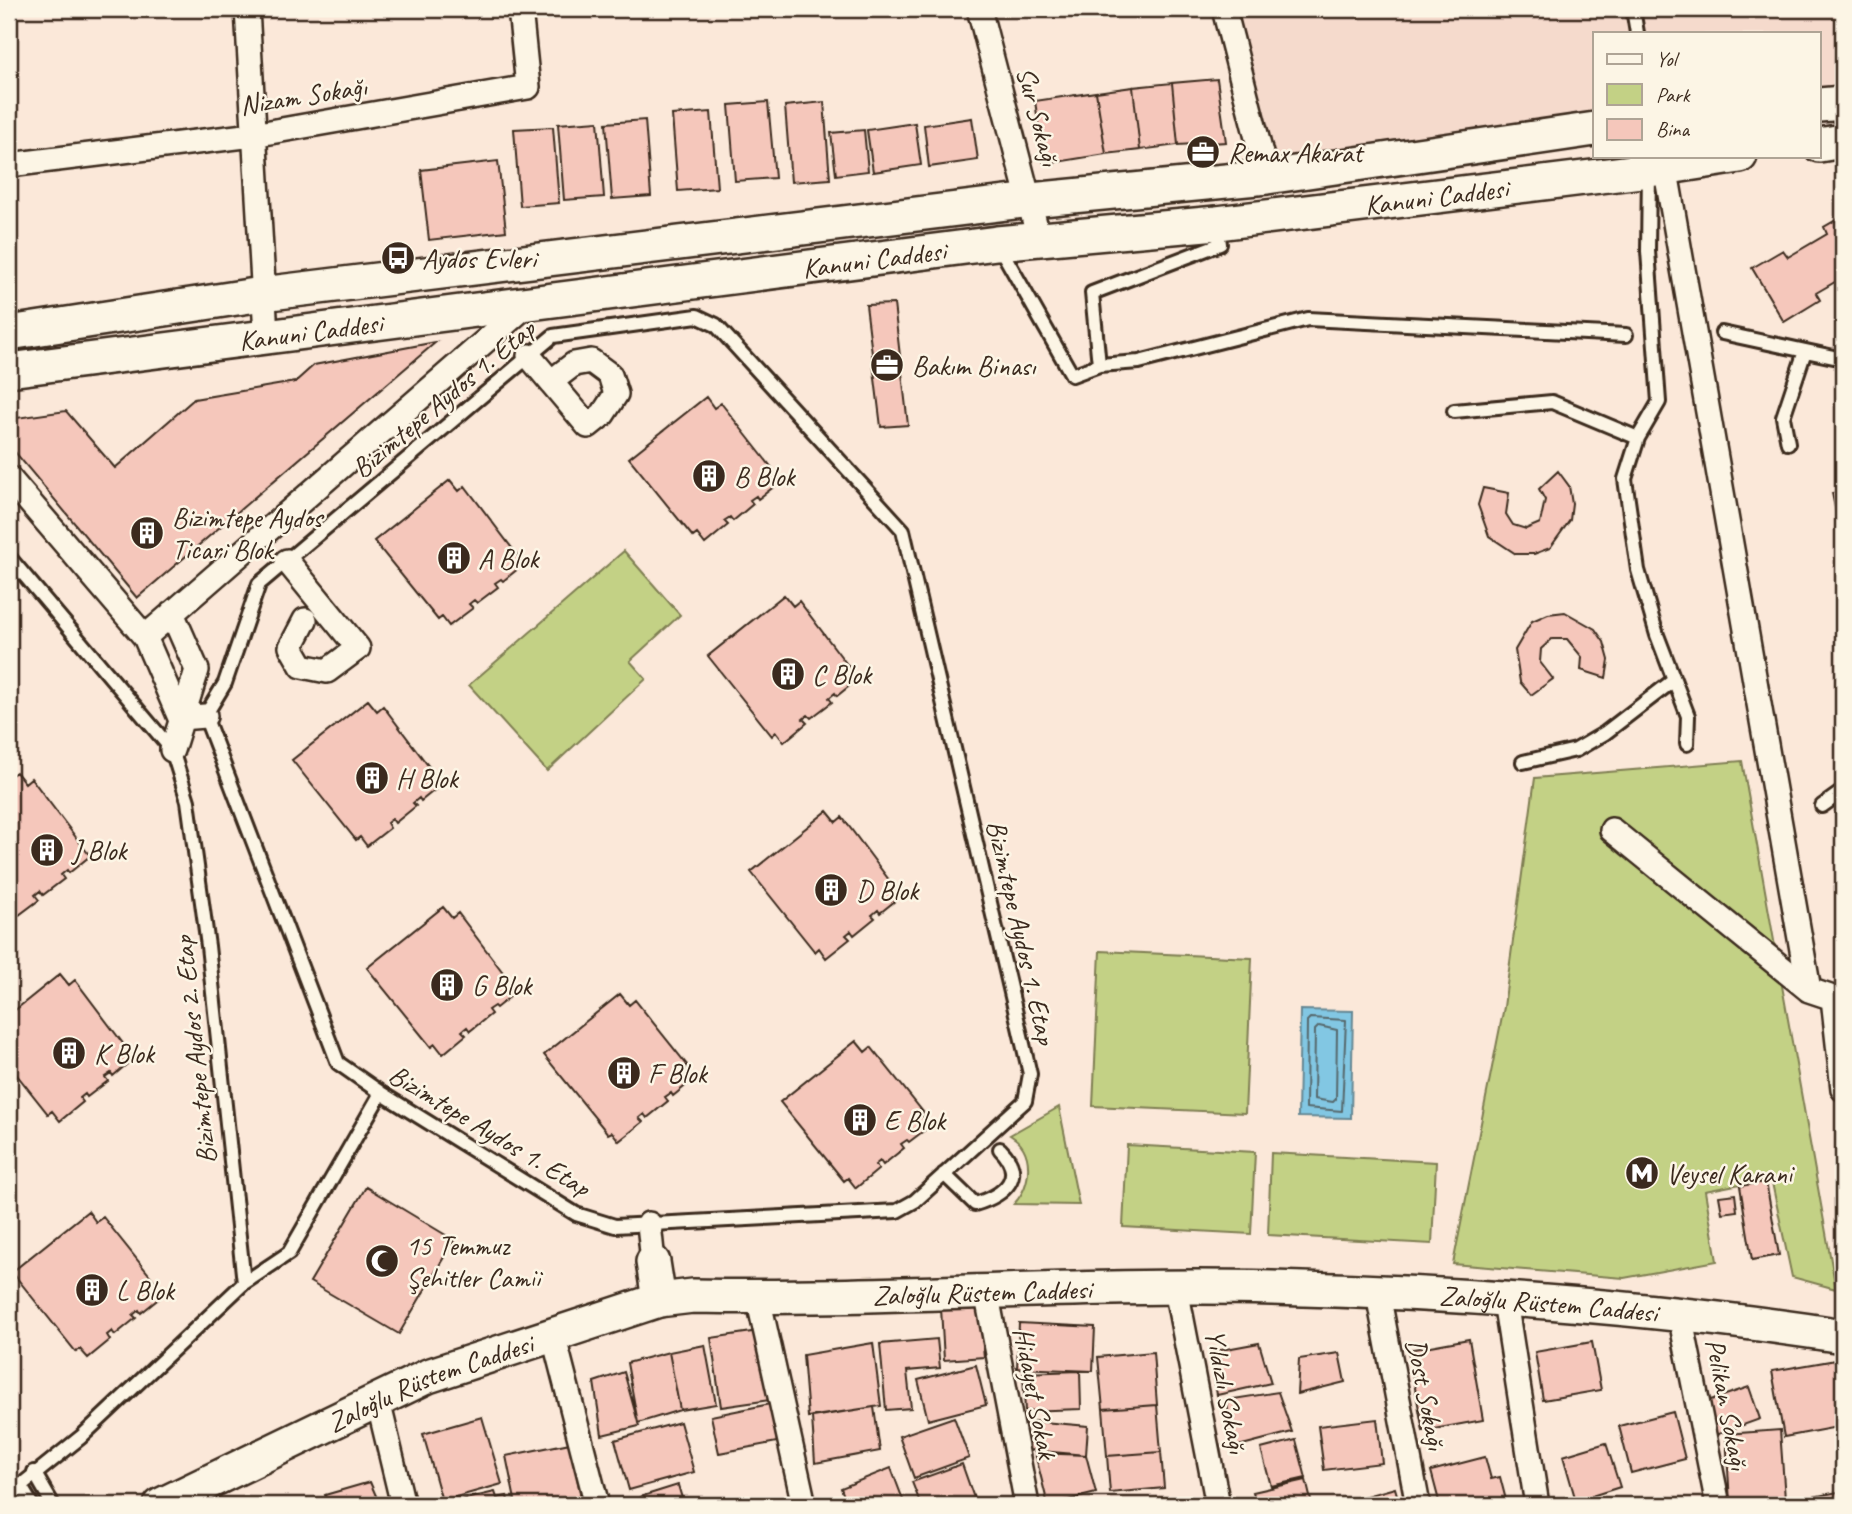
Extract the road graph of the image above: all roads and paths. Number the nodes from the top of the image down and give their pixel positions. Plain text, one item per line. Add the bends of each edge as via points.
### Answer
1 (247, 9) edge
2 (520, 9) edge
3 (979, 9) edge
4 (1224, 9) edge
5 (1633, 9) edge
6 (1637, 32) edge
7 (1843, 103) edge
8 (1820, 106) edge
9 (1593, 129) edge
10 (253, 135) junction
11 (1843, 141) edge
12 (1820, 145) edge
13 (1718, 158) edge
14 (1654, 164) edge
15 (9, 165) edge
16 (1267, 177) junction
17 (1031, 200) junction
18 (1217, 223) junction
19 (1039, 239) junction
20 (997, 243) junction
21 (262, 294) junction
22 (532, 302) junction
23 (9, 333) edge
24 (1722, 333) dead end
25 (267, 334) junction
26 (1626, 335) dead end
27 (1805, 351) junction
28 (529, 356) junction
29 (1843, 359) edge
30 (1099, 365) junction
31 (9, 370) edge
32 (561, 374) dead end
33 (1454, 411) dead end
34 (1638, 438) junction
35 (1788, 443) dead end
36 (9, 478) edge
37 (9, 557) edge
38 (286, 561) junction
39 (172, 613) junction
40 (306, 620) dead end
41 (145, 637) junction
42 (1674, 680) junction
43 (205, 716) junction
44 (180, 718) junction
45 (1687, 744) dead end
46 (172, 750) junction
47 (1523, 762) dead end
48 (1843, 791) edge
49 (1822, 806) dead end
50 (1612, 831) dead end
51 (1809, 990) junction
52 (1843, 1089) edge
53 (381, 1093) junction
54 (1000, 1149) dead end
55 (944, 1174) junction
56 (649, 1224) junction
57 (653, 1262) joint
58 (244, 1283) junction
59 (1176, 1289) junction
60 (986, 1291) junction
61 (1378, 1294) junction
62 (758, 1297) junction
63 (659, 1300) junction
64 (1505, 1301) junction
65 (1680, 1315) junction
66 (553, 1334) junction
67 (1843, 1336) edge
68 (378, 1401) junction
69 (34, 1472) junction
70 (19, 1485) junction
71 (9, 1495) edge
72 (177, 1501) edge
73 (32, 1505) edge
74 (53, 1505) edge
75 (403, 1505) edge
76 (597, 1505) edge
77 (804, 1505) edge
78 (1027, 1505) edge
79 (1218, 1505) edge
80 (1418, 1505) edge
81 (1537, 1505) edge
82 (1718, 1505) edge

1 - 10 street
2 - 10 street, Nizam Sokağı via 528,87
3 - 17 street, Sur Sokağı
4 - 16 street
5 - 6 lane
7 - 8 street
9 - 16 street, Kanuni Caddesi
10 - 15 street, Nizam Sokağı
10 - 21 street
11 - 12 street
13 - 14 street, Kanuni Caddesi
14 - 18 street, Kanuni Caddesi
14 - 34 lane via 1648,251 1659,402
14 - 51 street
16 - 17 street, Kanuni Caddesi
17 - 19 street, Sur Sokağı
17 - 21 street, Kanuni Caddesi
18 - 19 street, Kanuni Caddesi
18 - 30 lane via 1220,244 1093,293
19 - 20 street, Kanuni Caddesi
20 - 22 street, Kanuni Caddesi
20 - 30 lane via 1072,375
21 - 23 street, Kanuni Caddesi
21 - 25 street
22 - 25 street, Kanuni Caddesi
22 - 39 street
24 - 27 lane
25 - 31 street, Kanuni Caddesi
26 - 30 lane via 1308,319 1139,362
27 - 29 lane
27 - 35 lane via 1783,417
28 - 32 street via 588,426 616,394 610,375 592,361 574,364
28 - 38 lane, Bizimtepe Aydos 1. Etap
28 - 55 lane, Bizimtepe Aydos 1. Etap via 553,336 697,316 716,325 903,530 1030,1074 1026,1101
33 - 34 lane via 1552,402
34 - 42 lane via 1625,479 1631,538
36 - 41 street
37 - 46 lane, Bizimtepe Aydos 2. Etap
38 - 40 street via 358,648 327,671 302,666 292,647
38 - 43 lane, Bizimtepe Aydos 1. Etap via 259,584 225,682
39 - 41 street
39 - 44 street via 197,670
41 - 44 street
42 - 45 lane via 1688,716
42 - 47 lane via 1576,751
43 - 44 street
43 - 53 lane, Bizimtepe Aydos 1. Etap via 338,1063
44 - 46 street
46 - 58 lane, Bizimtepe Aydos 2. Etap via 192,816
48 - 49 lane
50 - 51 street
51 - 52 street via 1833,998
53 - 56 lane, Bizimtepe Aydos 1. Etap via 576,1214 615,1226
53 - 58 lane via 289,1253
54 - 55 lane via 1010,1158 1013,1172 1007,1188 993,1199 975,1204
55 - 56 lane, Bizimtepe Aydos 1. Etap via 897,1211
56 - 57 street
57 - 63 street
58 - 69 lane via 81,1437
59 - 60 street, Zaloğlu Rüstem Caddesi
59 - 61 street, Zaloğlu Rüstem Caddesi
59 - 79 street, Yıldızlı Sokağı
60 - 62 street, Zaloğlu Rüstem Caddesi
60 - 78 street, Hidayet Sokak
61 - 64 street, Zaloğlu Rüstem Caddesi
61 - 80 street, Dost Sokağı
62 - 63 street, Zaloğlu Rüstem Caddesi
62 - 77 street
63 - 66 street, Zaloğlu Rüstem Caddesi
64 - 65 street, Zaloğlu Rüstem Caddesi
64 - 81 street
65 - 67 street, Zaloğlu Rüstem Caddesi
65 - 82 street, Pelikan Sokağı
66 - 68 street, Zaloğlu Rüstem Caddesi via 428,1376
66 - 76 street
68 - 72 street, Zaloğlu Rüstem Caddesi
68 - 75 street
69 - 70 lane
69 - 74 lane
70 - 71 lane
70 - 73 lane

